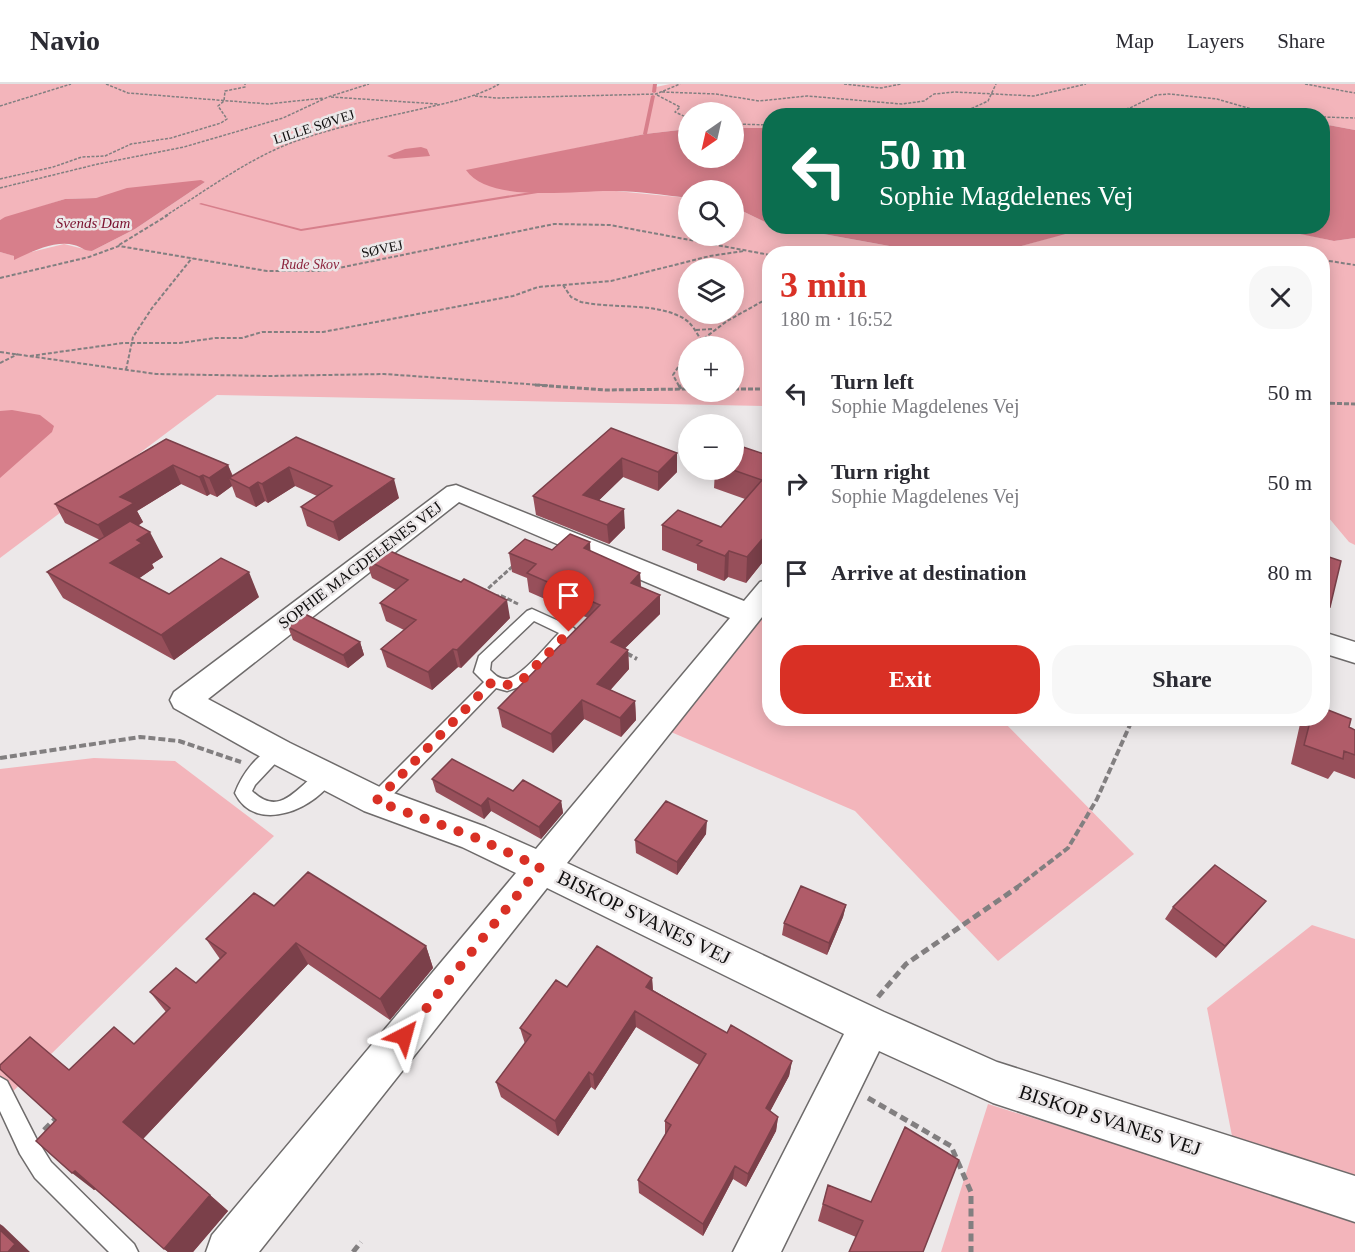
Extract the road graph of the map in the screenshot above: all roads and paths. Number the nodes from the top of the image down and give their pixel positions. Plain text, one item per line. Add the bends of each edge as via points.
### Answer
1 (71, 84) edge
2 (106, 84) edge
3 (245, 84) edge
4 (369, 84) edge
5 (499, 84) edge
6 (680, 84) edge
7 (844, 84) edge
8 (901, 84) edge
9 (996, 84) edge
10 (1086, 84) edge
11 (1305, 84) edge
12 (662, 92) junction
13 (991, 93) junction
14 (1355, 93) edge
15 (656, 94) junction
16 (474, 96) junction
17 (328, 97) junction
18 (224, 101) junction
19 (441, 104) junction
20 (0, 106) edge
21 (678, 106) edge
22 (972, 108) edge
23 (1130, 108) edge
24 (1248, 108) edge
25 (1330, 117) edge
26 (1355, 118) edge
27 (744, 124) edge
28 (762, 125) edge
29 (0, 179) edge
30 (0, 188) edge
31 (118, 246) junction
32 (748, 251) junction
33 (762, 254) edge
34 (192, 258) junction
35 (1330, 261) edge
36 (1355, 265) edge
37 (0, 278) edge
38 (563, 285) junction
39 (762, 302) edge
40 (713, 329) junction
41 (695, 330) junction
42 (699, 336) edge
43 (706, 336) edge
44 (132, 343) junction
45 (0, 352) edge
46 (18, 354) junction
47 (30, 356) junction
48 (0, 363) edge
49 (678, 367) edge
50 (126, 370) junction
51 (678, 384) edge
52 (678, 389) edge
53 (744, 389) edge
54 (762, 389) edge
55 (1330, 403) edge
56 (1355, 404) edge
57 (520, 560) edge
58 (475, 595) edge
59 (481, 596) junction
60 (762, 597) edge
61 (532, 614) junction
62 (748, 614) junction
63 (1330, 644) edge
64 (617, 649) edge
65 (1355, 653) edge
66 (637, 659) dead end
67 (492, 682) junction
68 (1129, 726) edge
69 (278, 752) junction
70 (0, 759) edge
71 (327, 776) junction
72 (376, 801) junction
73 (540, 867) junction
74 (864, 1023) junction
75 (842, 1083) junction
76 (0, 1088) edge
77 (60, 1114) edge
78 (28, 1146) junction
79 (1355, 1199) edge
80 (361, 1242) dead end
81 (126, 1252) edge
82 (229, 1252) edge
83 (353, 1252) edge
84 (756, 1252) edge
85 (971, 1252) edge

1 - 20 path
2 - 18 path via 128,93
3 - 18 path via 225,91
4 - 17 path
5 - 16 path, LILLE SØVEJ
6 - 12 path
7 - 8 path via 881,88
9 - 13 path
10 - 13 path via 1034,96
11 - 14 path
12 - 13 path via 759,101 807,96 902,104 924,101 934,94
12 - 15 path
13 - 22 path via 987,101
15 - 16 path
15 - 21 path
16 - 19 path, LILLE SØVEJ
17 - 18 path via 268,104
17 - 19 path
17 - 30 path via 283,118 184,147
18 - 29 path via 218,106 227,119 221,123 171,138 132,144 105,156 80,157
19 - 31 path, LILLE SØVEJ via 336,129 266,154
23 - 24 path via 1156,95 1169,94 1217,99
25 - 26 path
27 - 28 path
31 - 34 path, SØVEJ
31 - 37 path, SØVEJ
32 - 33 path, SØVEJ
32 - 34 path, SØVEJ via 636,229 554,224 324,271 267,271
32 - 38 path via 710,256 611,281
34 - 44 path via 152,308
35 - 36 path
38 - 41 path via 571,296 587,303 682,318
38 - 44 path via 323,332 262,332 242,338
39 - 40 path
40 - 41 path
40 - 43 path
41 - 42 path
44 - 47 path
44 - 50 path
45 - 46 path
46 - 47 path
46 - 48 path
47 - 50 path
49 - 51 path via 673,375
50 - 52 path via 268,376 384,374 606,390
53 - 54 path
55 - 56 path
57 - 59 path
58 - 59 path
59 - 61 path via 502,596
60 - 62 street
61 - 67 lane via 484,660 482,672
61 - 67 lane via 569,632 522,680 507,685
62 - 69 street, SOPHIE MAGDELENES VEJ via 456,492 185,700
62 - 73 street
63 - 65 street
64 - 66 path
67 - 72 lane
68 - 74 path via 1097,799 1068,848 906,964
69 - 70 path via 245,764 179,741 140,737
69 - 71 street, SOPHIE MAGDELENES VEJ
69 - 71 lane via 246,782 243,793 252,804 265,809 290,805
71 - 72 street, SOPHIE MAGDELENES VEJ
72 - 73 street, SOPHIE MAGDELENES VEJ via 474,837
73 - 74 street, BISKOP SVANES VEJ
73 - 82 street, BISKOP SVANES VEJ
74 - 75 street
74 - 79 street, BISKOP SVANES VEJ via 993,1082
75 - 84 street
75 - 85 path via 951,1146 971,1192
76 - 78 lane
77 - 78 path
78 - 81 lane via 43,1170
80 - 83 path

